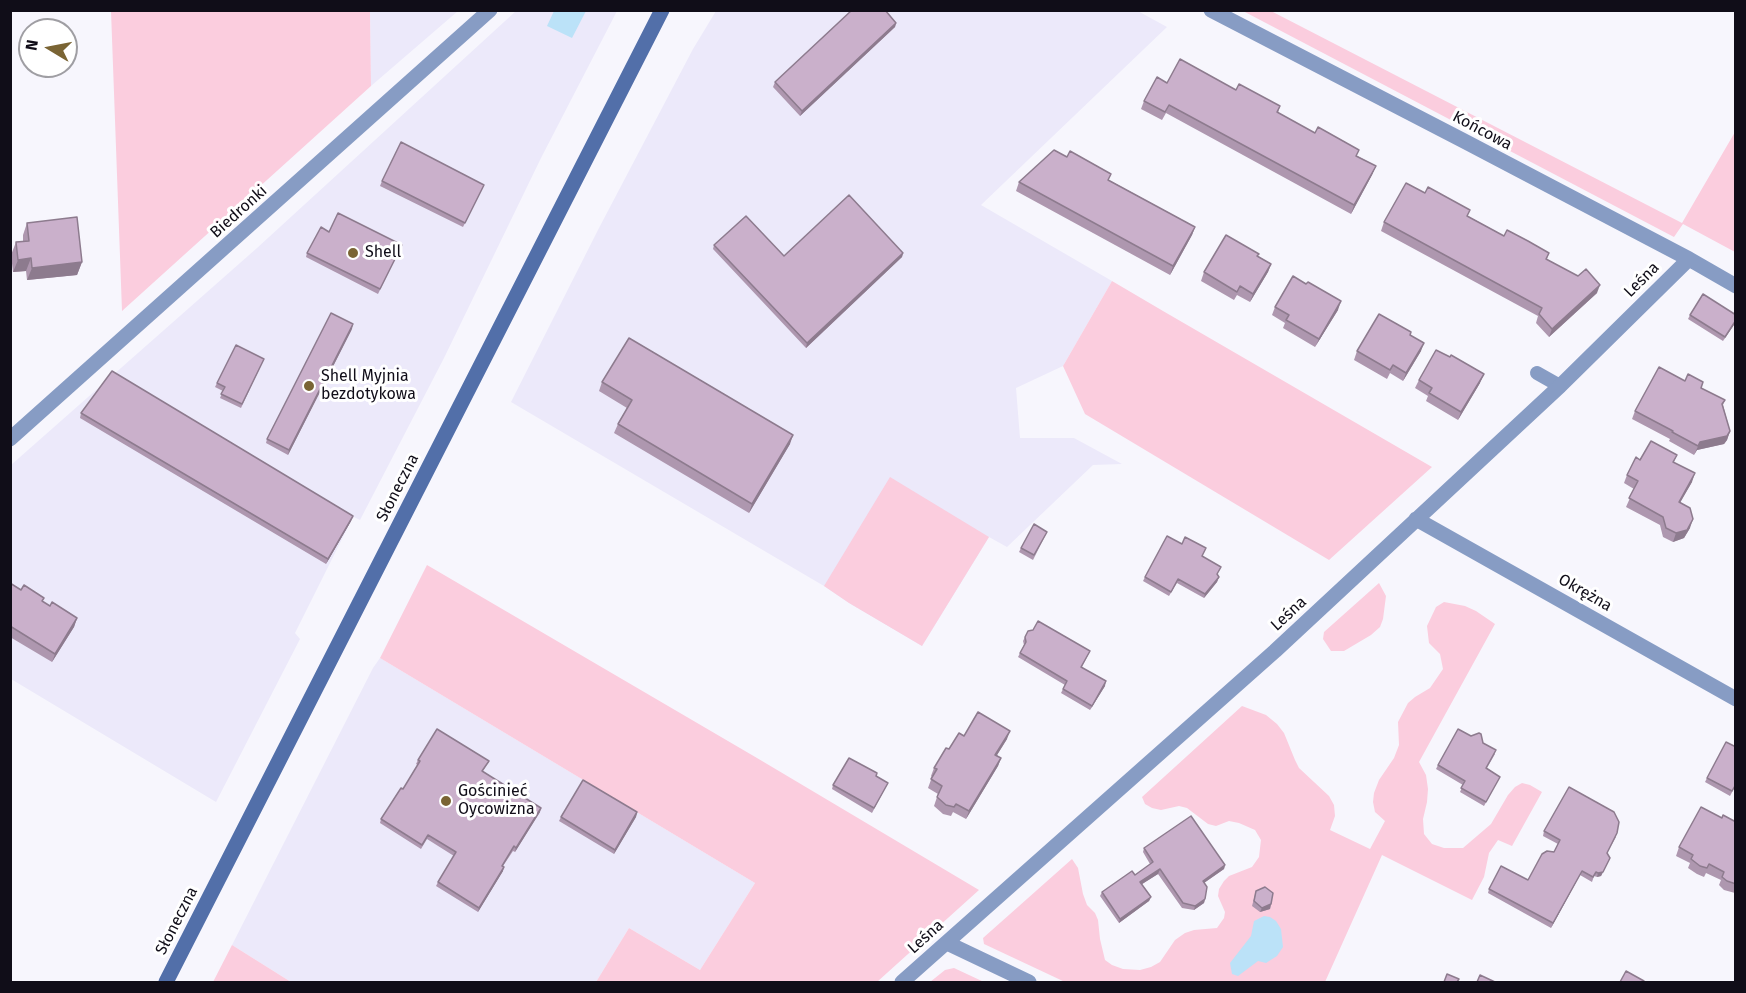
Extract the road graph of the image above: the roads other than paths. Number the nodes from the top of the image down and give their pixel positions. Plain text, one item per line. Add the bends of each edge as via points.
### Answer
1 (490, 10) edge
2 (662, 10) edge
3 (1211, 10) edge
4 (1689, 259) junction
5 (1736, 286) edge
6 (1536, 373) dead end
7 (1560, 386) junction
8 (10, 440) edge
9 (1416, 519) junction
10 (1736, 699) edge
11 (947, 943) junction
12 (166, 982) edge
13 (902, 982) edge
14 (1029, 982) edge

1 - 8 street, Biedronki
2 - 12 main road, Słoneczna
3 - 4 street, Końcowa
4 - 5 street, Końcowa
4 - 7 street, Leśna
6 - 7 lane
7 - 9 street, Leśna
9 - 10 street, Okrężna
9 - 11 street, Leśna via 1275,651
11 - 13 street, Leśna
11 - 14 street

